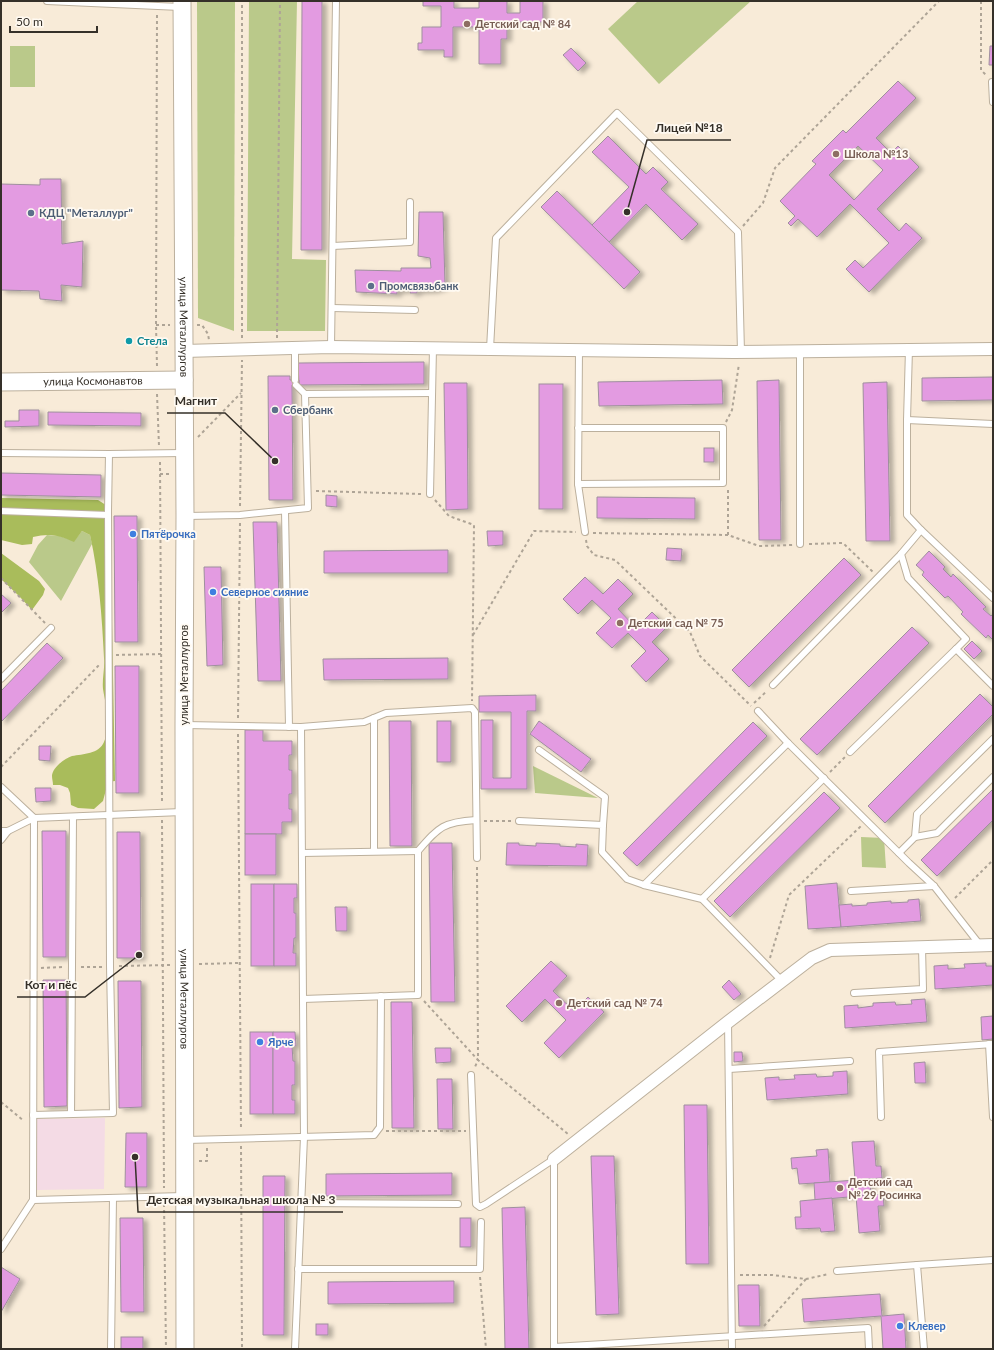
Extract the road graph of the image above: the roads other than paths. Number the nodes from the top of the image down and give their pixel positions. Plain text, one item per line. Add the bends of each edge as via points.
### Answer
1 (47, 1) edge
2 (336, 1) edge
3 (182, 4) edge
4 (992, 82) edge
5 (993, 102) edge
6 (410, 202) dead end
7 (333, 246) junction
8 (332, 308) junction
9 (415, 310) dead end
10 (331, 347) junction
11 (295, 348) junction
12 (433, 348) junction
13 (490, 349) junction
14 (909, 349) junction
15 (993, 349) edge
16 (579, 350) junction
17 (800, 351) junction
18 (184, 352) junction
19 (741, 352) junction
20 (184, 380) junction
21 (1, 382) edge
22 (432, 393) junction
23 (305, 394) junction
24 (907, 420) junction
25 (993, 424) edge
26 (578, 428) junction
27 (184, 452) junction
28 (1, 453) edge
29 (109, 454) junction
30 (578, 484) junction
31 (430, 494) road end
32 (1, 511) edge
33 (285, 511) junction
34 (108, 515) junction
35 (185, 516) junction
36 (921, 530) junction
37 (585, 532) road end
38 (800, 544) road end
39 (901, 554) junction
40 (993, 598) edge
41 (51, 628) road end
42 (956, 649) junction
43 (1, 679) edge
44 (773, 685) road end
45 (993, 686) edge
46 (758, 711) road end
47 (374, 718) junction
48 (184, 725) junction
49 (289, 727) junction
50 (301, 727) junction
51 (993, 739) edge
52 (788, 743) junction
53 (539, 750) dead end
54 (850, 752) road end
55 (993, 777) edge
56 (824, 778) junction
57 (1, 786) edge
58 (184, 812) junction
59 (110, 815) junction
60 (73, 817) junction
61 (34, 818) junction
62 (476, 820) junction
63 (519, 821) road end
64 (603, 825) junction
65 (4, 831) edge
66 (915, 837) junction
67 (1, 840) edge
68 (418, 851) junction
69 (374, 852) junction
70 (302, 853) junction
71 (899, 854) junction
72 (477, 858) road end
73 (644, 885) junction
74 (934, 886) junction
75 (851, 891) dead end
76 (702, 899) junction
77 (993, 945) edge
78 (980, 946) junction
79 (922, 947) junction
80 (782, 981) junction
81 (854, 993) dead end
82 (381, 996) junction
83 (303, 999) junction
84 (728, 1022) junction
85 (991, 1044) edge
86 (850, 1061) dead end
87 (729, 1068) junction
88 (471, 1075) dead end
89 (33, 1114) junction
90 (71, 1114) junction
91 (881, 1117) dead end
92 (993, 1117) edge
93 (304, 1137) junction
94 (185, 1140) junction
95 (554, 1159) junction
96 (185, 1196) junction
97 (113, 1198) junction
98 (33, 1200) junction
99 (301, 1203) junction
100 (458, 1204) dead end
101 (481, 1222) dead end
102 (1, 1249) edge
103 (993, 1260) edge
104 (918, 1266) junction
105 (298, 1269) junction
106 (837, 1271) road end
107 (732, 1336) junction
108 (554, 1348) edge
109 (111, 1349) edge
110 (185, 1349) edge
111 (295, 1349) edge
112 (732, 1349) edge
113 (869, 1349) edge
114 (924, 1349) edge

1 - 3 lane via 157,6
2 - 7 lane
3 - 18 main road, улица Металлургов
4 - 5 lane
6 - 7 lane via 410,242
7 - 8 lane
8 - 9 lane
8 - 10 lane
10 - 11 street
10 - 12 street
11 - 18 street
11 - 23 lane via 295,382
12 - 13 street
12 - 22 lane
13 - 16 street
13 - 19 lane via 496,238 617,113 738,232
14 - 15 street
14 - 17 street
14 - 24 lane
16 - 19 street
16 - 26 lane
17 - 19 street
17 - 38 lane
18 - 20 main road, улица Металлургов
20 - 21 main road, улица Космонавтов
20 - 27 main road, улица Металлургов
22 - 23 lane
22 - 31 lane
23 - 33 lane via 308,508
24 - 25 lane
24 - 36 lane via 907,515
26 - 30 lane
26 - 30 lane via 723,428 723,483
27 - 29 lane
27 - 35 main road, улица Металлургов
28 - 29 lane
29 - 34 lane
30 - 37 lane
32 - 34 lane
33 - 35 lane
33 - 49 lane
34 - 59 lane
35 - 48 main road, улица Металлургов
36 - 39 lane
36 - 40 lane
39 - 42 lane via 908,578 966,639
39 - 44 lane
41 - 43 lane
42 - 45 lane
42 - 54 lane
46 - 52 lane
47 - 50 lane via 364,722
47 - 62 lane via 386,713 472,708 475,712
47 - 69 lane
48 - 49 lane
48 - 58 main road, улица Металлургов
49 - 50 lane
50 - 70 lane
51 - 66 lane via 917,814
52 - 56 lane
52 - 73 lane
53 - 64 lane via 605,797
55 - 66 lane via 937,833
56 - 71 lane
56 - 76 lane
57 - 61 lane
58 - 59 lane
58 - 94 main road, улица Металлургов
59 - 60 lane
59 - 90 lane via 113,1113
60 - 61 lane
60 - 90 lane
61 - 65 lane
61 - 89 lane
62 - 68 lane via 447,824 436,831
62 - 72 lane
63 - 64 lane
64 - 73 lane via 602,852 627,879
65 - 67 lane
66 - 71 lane
68 - 69 lane
68 - 82 lane via 418,995
69 - 70 lane
70 - 83 lane
71 - 74 lane
73 - 76 lane
74 - 75 lane
74 - 78 lane
76 - 80 lane
77 - 78 street
78 - 79 street
79 - 80 street via 830,950 812,958
79 - 81 lane via 923,988
80 - 84 street
82 - 83 lane
82 - 93 lane via 380,1127 374,1135
83 - 93 lane
84 - 87 lane
84 - 95 street
85 - 91 lane via 879,1052
85 - 92 lane
86 - 87 lane
87 - 107 lane
88 - 95 lane via 476,1204 486,1204
89 - 90 lane
89 - 98 lane
93 - 94 lane
93 - 99 lane
94 - 96 main road, улица Металлургов
95 - 108 lane
96 - 97 lane
96 - 110 main road, улица Металлургов
97 - 98 lane
97 - 109 lane
98 - 102 lane
99 - 100 lane
99 - 105 lane
101 - 105 lane via 480,1269
103 - 104 lane
104 - 106 lane
104 - 114 lane
105 - 111 lane
107 - 108 lane
107 - 112 lane
107 - 113 lane via 868,1328

